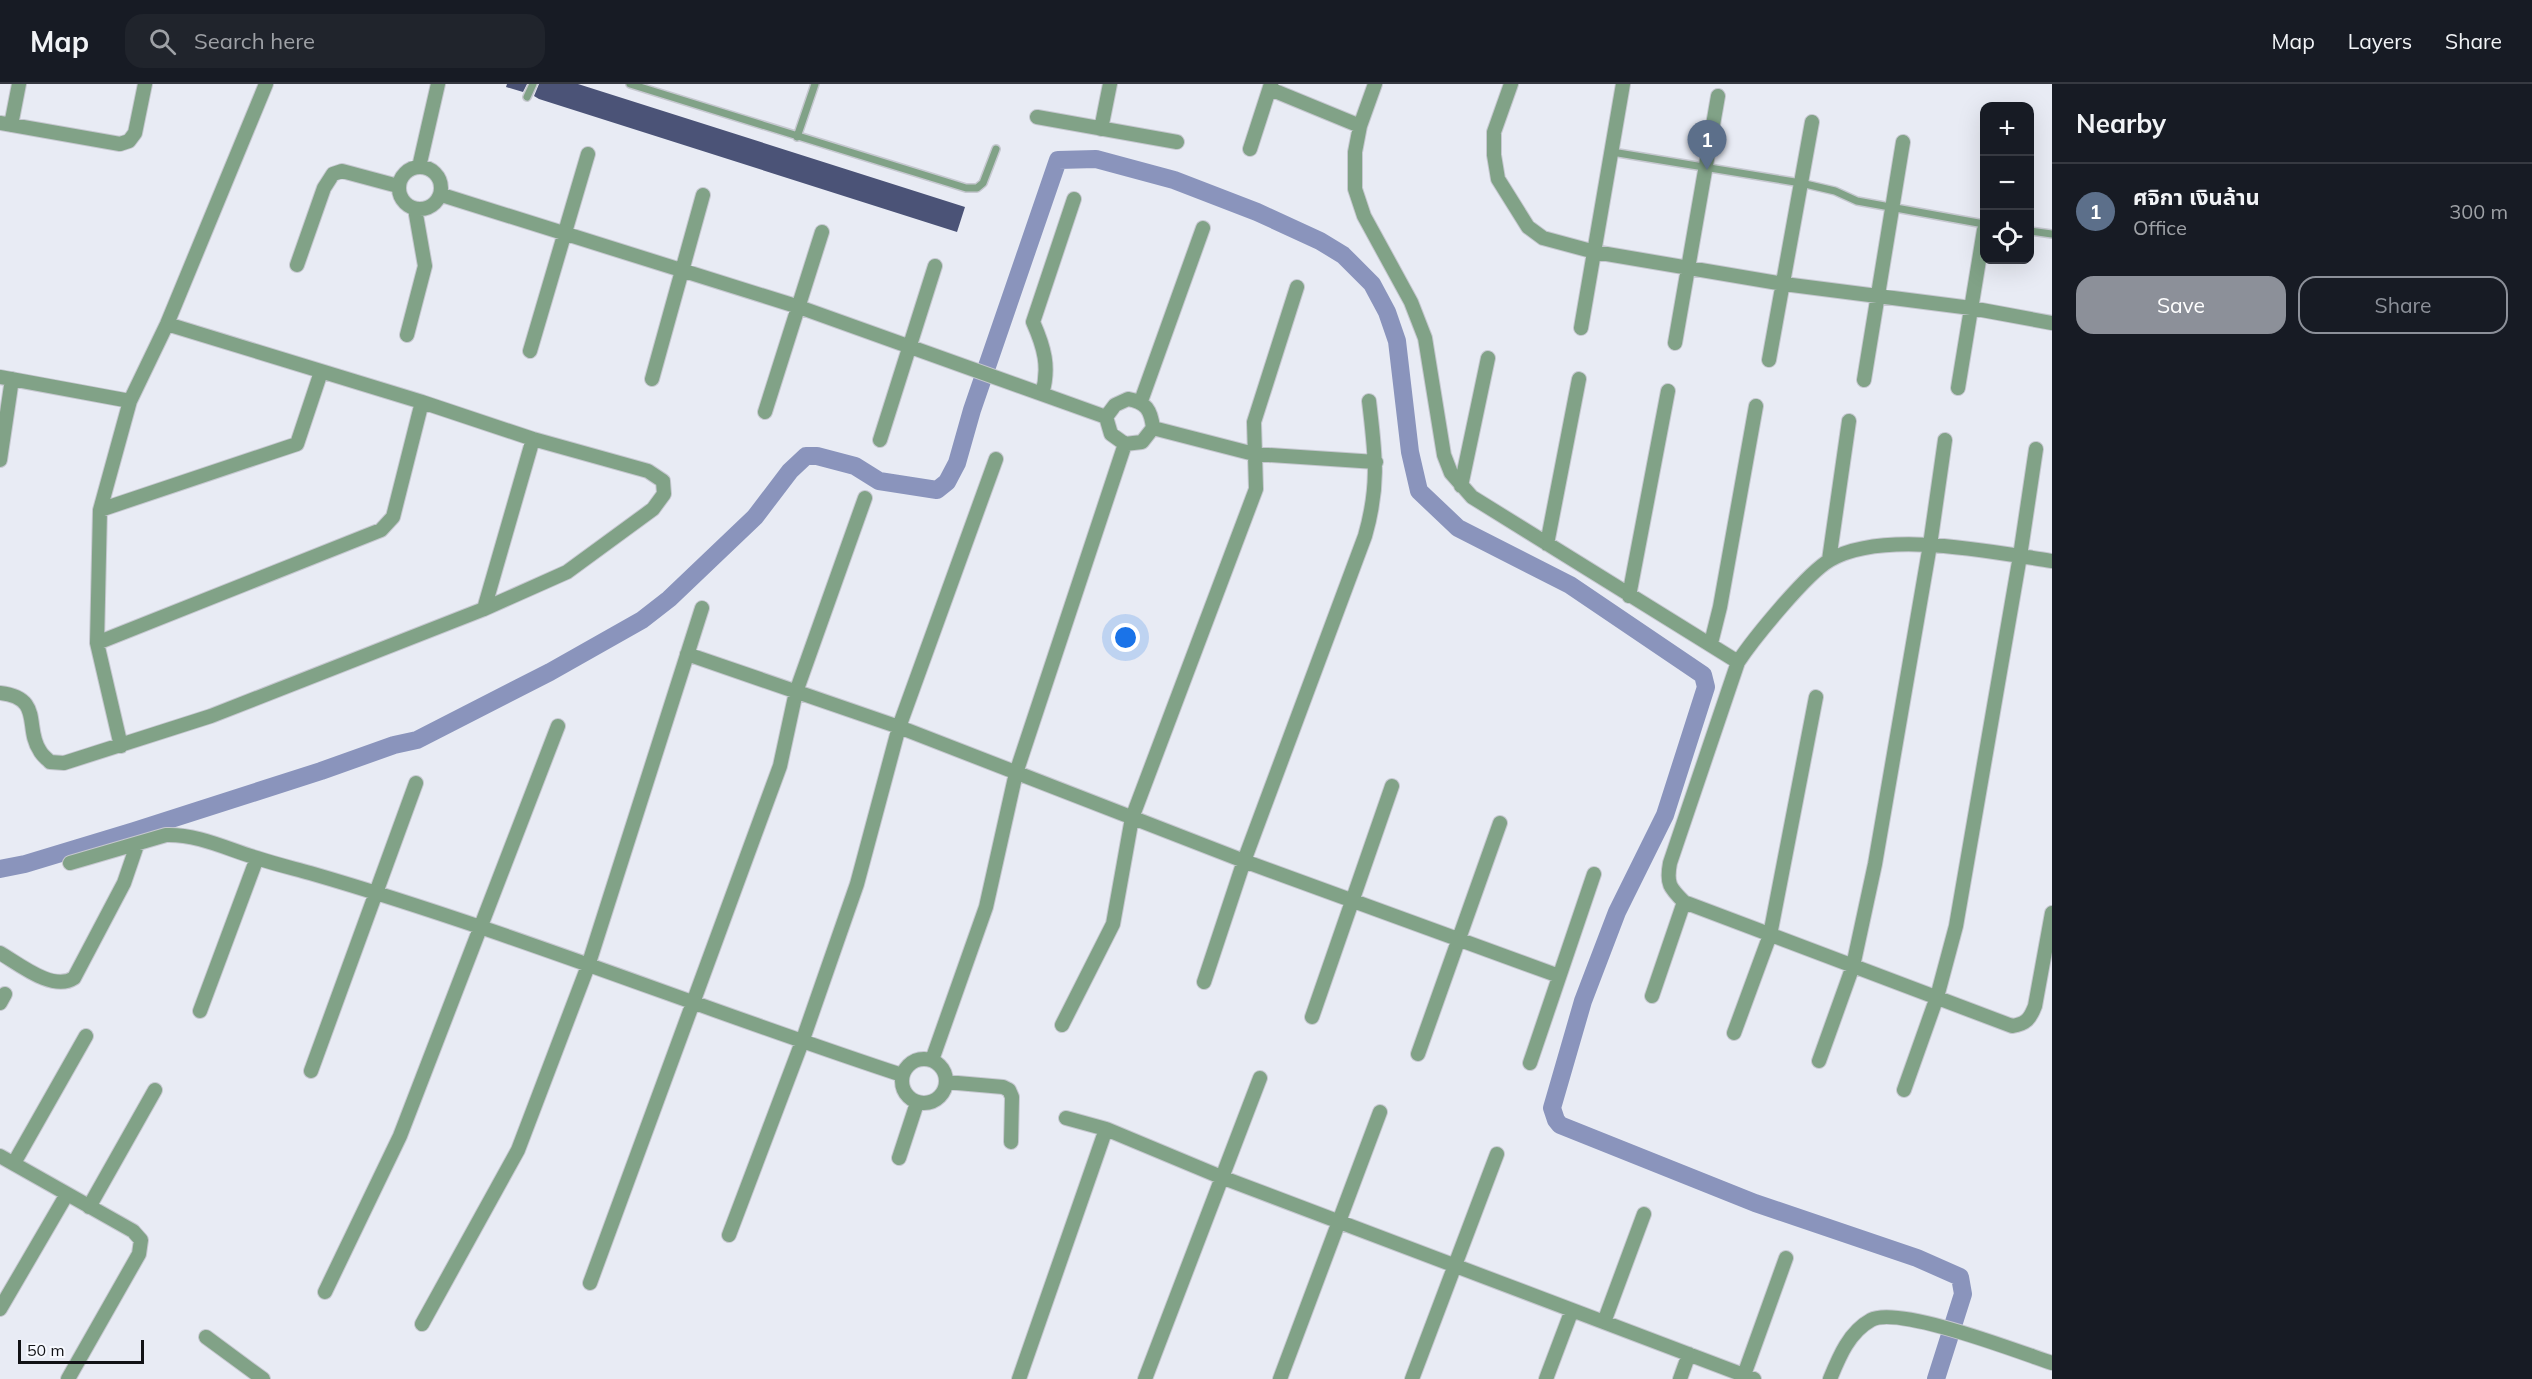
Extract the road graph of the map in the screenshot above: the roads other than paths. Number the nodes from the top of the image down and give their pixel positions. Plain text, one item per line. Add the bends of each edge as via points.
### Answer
1 (19, 84) edge
2 (145, 84) edge
3 (266, 84) edge
4 (438, 84) edge
5 (533, 84) edge
6 (630, 84) edge
7 (815, 84) edge
8 (1110, 84) edge
9 (1376, 84) edge
10 (1511, 84) edge
11 (1623, 84) edge
12 (1271, 86) edge
13 (1718, 96) dead end
14 (528, 98) dead end
15 (1037, 117) dead end
16 (1812, 122) dead end
17 (5, 124) edge
18 (1360, 126) junction
19 (1101, 129) junction
20 (797, 137) junction
21 (1177, 142) dead end
22 (1903, 142) dead end
23 (996, 149) dead end
24 (1250, 149) dead end
25 (1612, 152) junction
26 (588, 154) dead end
27 (419, 167) junction
28 (1706, 167) junction
29 (1801, 183) junction
30 (398, 186) junction
31 (442, 195) junction
32 (703, 195) dead end
33 (1074, 199) dead end
34 (1892, 208) junction
35 (415, 209) junction
36 (1980, 223) edge
37 (1203, 228) dead end
38 (822, 232) dead end
39 (2034, 232) edge
40 (565, 234) junction
41 (2052, 234) edge
42 (1595, 252) junction
43 (1980, 254) edge
44 (297, 265) dead end
45 (935, 266) dead end
46 (1688, 268) junction
47 (683, 270) junction
48 (1784, 284) junction
49 (1297, 287) dead end
50 (1878, 296) junction
51 (799, 307) junction
52 (1971, 308) junction
53 (2052, 323) edge
54 (167, 324) junction
55 (1581, 328) dead end
56 (407, 335) dead end
57 (1675, 343) dead end
58 (910, 348) junction
59 (530, 351) dead end
60 (1488, 358) dead end
61 (1769, 360) dead end
62 (321, 372) junction
63 (6, 378) edge
64 (652, 379) dead end
65 (1579, 379) dead end
66 (1864, 380) dead end
67 (1958, 388) dead end
68 (1668, 391) dead end
69 (1042, 394) junction
70 (130, 401) junction
71 (1141, 401) junction
72 (1369, 401) dead end
73 (422, 402) junction
74 (1756, 406) dead end
75 (765, 412) dead end
76 (1106, 417) junction
77 (1849, 421) dead end
78 (1153, 428) junction
79 (533, 439) junction
80 (880, 440) dead end
81 (1945, 440) dead end
82 (1125, 444) junction
83 (2036, 449) dead end
84 (1254, 454) junction
85 (996, 459) dead end
86 (0, 460) edge
87 (1376, 462) junction
88 (1461, 486) junction
89 (865, 498) dead end
90 (100, 510) junction
91 (1547, 544) junction
92 (1930, 545) junction
93 (2020, 556) junction
94 (1829, 560) junction
95 (2052, 561) edge
96 (1629, 596) junction
97 (702, 608) dead end
98 (484, 609) junction
99 (97, 643) junction
100 (1711, 643) junction
101 (687, 654) junction
102 (1738, 662) junction
103 (796, 692) junction
104 (0, 693) edge
105 (1816, 697) dead end
106 (558, 726) dead end
107 (899, 727) junction
108 (121, 746) junction
109 (1016, 773) junction
110 (416, 783) dead end
111 (1392, 786) dead end
112 (1132, 818) junction
113 (1500, 823) dead end
114 (137, 844) junction
115 (257, 858) junction
116 (1245, 861) junction
117 (70, 863) dead end
118 (1594, 874) dead end
119 (377, 892) junction
120 (1353, 899) junction
121 (1684, 902) junction
122 (2052, 913) edge
123 (482, 926) junction
124 (1770, 935) junction
125 (1458, 939) junction
126 (0, 953) edge
127 (588, 966) junction
128 (1853, 966) junction
129 (1559, 976) junction
130 (1204, 982) dead end
131 (1652, 996) dead end
132 (1938, 997) junction
133 (692, 1002) junction
134 (200, 1011) dead end
135 (1312, 1017) dead end
136 (1062, 1025) dead end
137 (1734, 1033) dead end
138 (86, 1036) dead end
139 (802, 1042) junction
140 (1418, 1053) dead end
141 (932, 1060) junction
142 (1819, 1061) dead end
143 (1530, 1064) dead end
144 (311, 1071) dead end
145 (902, 1075) junction
146 (1260, 1078) dead end
147 (946, 1082) junction
148 (155, 1090) dead end
149 (1904, 1090) dead end
150 (917, 1102) junction
151 (1380, 1112) dead end
152 (1066, 1118) dead end
153 (1106, 1129) junction
154 (1011, 1142) dead end
155 (1497, 1154) dead end
156 (0, 1156) edge
157 (899, 1158) dead end
158 (14, 1163) junction
159 (1221, 1177) junction
160 (67, 1194) junction
161 (89, 1207) junction
162 (1644, 1214) dead end
163 (1337, 1221) junction
164 (729, 1235) dead end
165 (1786, 1258) dead end
166 (1454, 1265) junction
167 (590, 1283) dead end
168 (325, 1292) dead end
169 (0, 1309) edge
170 (1572, 1310) junction
171 (1605, 1322) junction
172 (422, 1324) dead end
173 (206, 1337) dead end
174 (1689, 1354) junction
175 (2052, 1363) edge
176 (1749, 1377) edge
177 (68, 1379) edge
178 (262, 1379) edge
179 (1019, 1379) edge
180 (1145, 1379) edge
181 (1280, 1379) edge
182 (1412, 1379) edge
183 (1546, 1379) edge
184 (1680, 1379) edge
185 (1830, 1379) edge

1 - 17 street
2 - 17 street via 135,133 120,144
3 - 54 street
4 - 27 street
5 - 14 lane
6 - 20 lane
7 - 20 lane
8 - 19 street
9 - 18 street
10 - 42 street via 1494,132 1498,179 1528,227 1543,238
11 - 25 street
12 - 18 street
12 - 24 street
13 - 28 street
15 - 19 street
16 - 29 street
18 - 88 street via 1355,189 1364,216 1411,302 1425,338 1444,455
19 - 21 street
20 - 23 lane via 976,189 983,183
22 - 34 street
25 - 28 lane
25 - 42 street
26 - 40 street
27 - 30 street via 406,171
27 - 31 street via 432,170 441,180
28 - 29 lane
28 - 46 street
29 - 34 lane
29 - 48 street
30 - 35 street via 400,196
30 - 44 street via 342,171 333,174 324,188
31 - 35 street via 432,207
31 - 40 street
32 - 47 street
33 - 69 street via 1033,322 1046,354 1047,378
34 - 36 lane
34 - 50 street
35 - 56 street via 425,266
37 - 71 street
38 - 51 street
39 - 41 lane
40 - 47 street
40 - 59 street
42 - 46 street
42 - 55 street
43 - 52 street
45 - 58 street
46 - 48 street
46 - 57 street
47 - 51 street
47 - 64 street
48 - 50 street
48 - 61 street
49 - 84 street via 1254,422
50 - 52 street
50 - 66 street
51 - 58 street
51 - 75 street
52 - 53 street
52 - 67 street
54 - 62 street
54 - 70 street
58 - 69 street
58 - 80 street
60 - 88 street
62 - 73 street
62 - 90 street via 297,444
63 - 70 street
63 - 86 street
65 - 91 street
68 - 96 street
69 - 76 street
70 - 90 street
71 - 76 street via 1128,399 1115,405
71 - 78 street via 1151,412
72 - 87 street
73 - 79 street
73 - 99 street via 393,516 381,530
74 - 100 street
76 - 82 street via 1111,434
77 - 94 street
78 - 82 street via 1142,442
78 - 84 street
79 - 98 street
79 - 98 street via 648,471 663,481 664,494 653,508 567,573
81 - 92 street
82 - 109 street
83 - 93 street
84 - 87 street
84 - 112 street via 1256,489
85 - 107 street
87 - 116 street via 1373,507 1365,536
88 - 91 street
89 - 103 street
90 - 99 street
91 - 96 street
92 - 93 street
92 - 94 street via 1859,548
92 - 128 street via 1896,752
93 - 95 street
93 - 132 street via 1956,927
94 - 102 street
96 - 100 street
97 - 101 street
98 - 108 street via 210,716
99 - 108 street
100 - 102 street
101 - 103 street
101 - 127 street
102 - 121 street via 1670,863 1667,878
103 - 107 street
103 - 133 street via 780,766
104 - 108 street via 22,699 29,710 39,750 50,762 64,763
105 - 124 street
106 - 123 street
107 - 109 street
107 - 139 street via 857,884
109 - 112 street
109 - 141 street via 986,907
110 - 119 street
111 - 120 street
112 - 116 street
112 - 136 street via 1113,924
113 - 125 street
114 - 115 street via 182,834
114 - 117 street
114 - 126 street via 124,883 74,978 67,983 45,978
115 - 119 street
115 - 134 street
116 - 120 street
116 - 130 street
118 - 129 street
119 - 123 street
119 - 144 street
120 - 125 street
120 - 135 street
121 - 124 street
121 - 131 street
122 - 132 street via 2030,1019 2012,1026
123 - 127 street
123 - 168 street via 400,1136
124 - 128 street
124 - 137 street
125 - 129 street
125 - 140 street
127 - 133 street
127 - 172 street via 518,1150
128 - 132 street
128 - 142 street
129 - 143 street
132 - 149 street
133 - 139 street
133 - 167 street
138 - 158 street
139 - 145 street
139 - 164 street
141 - 145 street via 914,1060
141 - 147 street via 943,1068
145 - 150 street via 904,1092
146 - 159 street
147 - 150 street via 937,1099
147 - 154 street via 1003,1086 1009,1090
148 - 161 street
150 - 157 street
151 - 163 street
152 - 153 street
153 - 159 street
153 - 179 street
155 - 166 street
156 - 158 street
158 - 160 street
159 - 163 street
159 - 180 street
160 - 161 street
160 - 169 street
161 - 177 street via 134,1231 141,1240 139,1254
162 - 171 street
163 - 166 street
163 - 181 street
165 - 176 street
166 - 170 street
166 - 182 street
170 - 171 street
170 - 183 street
171 - 174 street
173 - 178 street
174 - 176 street
174 - 184 street
175 - 185 street via 1925,1322 1889,1317 1872,1319 1852,1335

